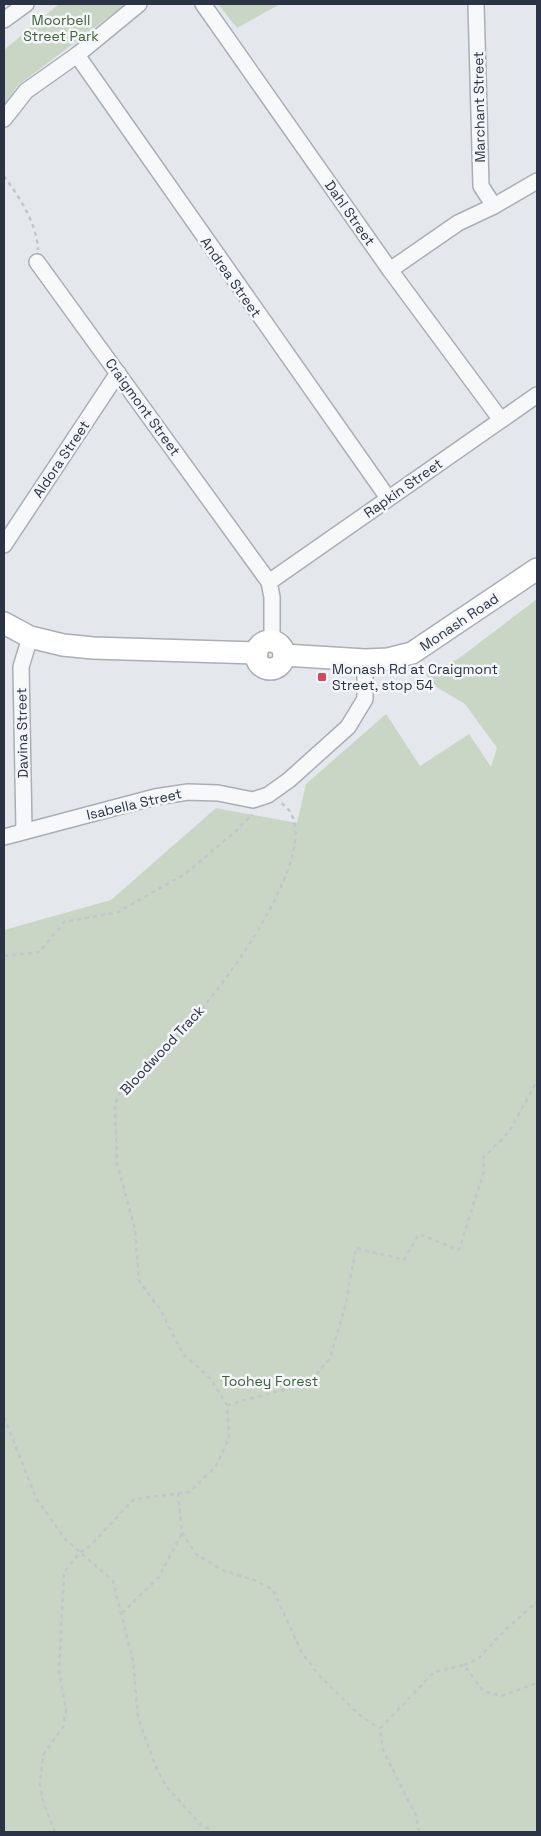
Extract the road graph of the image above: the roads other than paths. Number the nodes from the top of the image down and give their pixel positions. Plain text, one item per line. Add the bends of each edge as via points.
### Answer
1 (26, 4) edge
2 (139, 4) edge
3 (203, 4) edge
4 (476, 4) edge
5 (4, 20) edge
6 (77, 55) junction
7 (4, 118) edge
8 (537, 181) edge
9 (494, 206) junction
10 (37, 262) road end
11 (390, 270) junction
12 (118, 373) junction
13 (537, 395) edge
14 (501, 420) junction
15 (388, 498) junction
16 (4, 545) edge
17 (537, 569) edge
18 (269, 582) junction
19 (4, 623) edge
20 (30, 637) junction
21 (271, 650) junction
22 (365, 660) junction
23 (24, 831) junction
24 (4, 837) edge

1 - 5 street
2 - 6 street
3 - 11 street, Dahl Street
4 - 9 street, Marchant Street via 480,186
6 - 7 street via 26,91
6 - 15 street, Andrea Street
8 - 9 street
9 - 11 street via 458,223
10 - 12 street, Craigmont Street
11 - 14 street, Dahl Street
12 - 16 street, Aldora Street
12 - 18 street, Craigmont Street
13 - 14 street, Rapkin Street
14 - 15 street, Rapkin Street
15 - 18 street, Rapkin Street
17 - 22 street, Monash Road via 412,653
18 - 21 street, Craigmont Street via 272,597
19 - 20 street, Monash Road
20 - 21 street, Monash Road via 93,648
20 - 23 street, Davina Street via 21,667
21 - 22 street, Monash Road
22 - 23 street, Isabella Street via 365,699 348,727 268,795 253,800 218,793 188,792 155,797
23 - 24 street, Isabella Street

